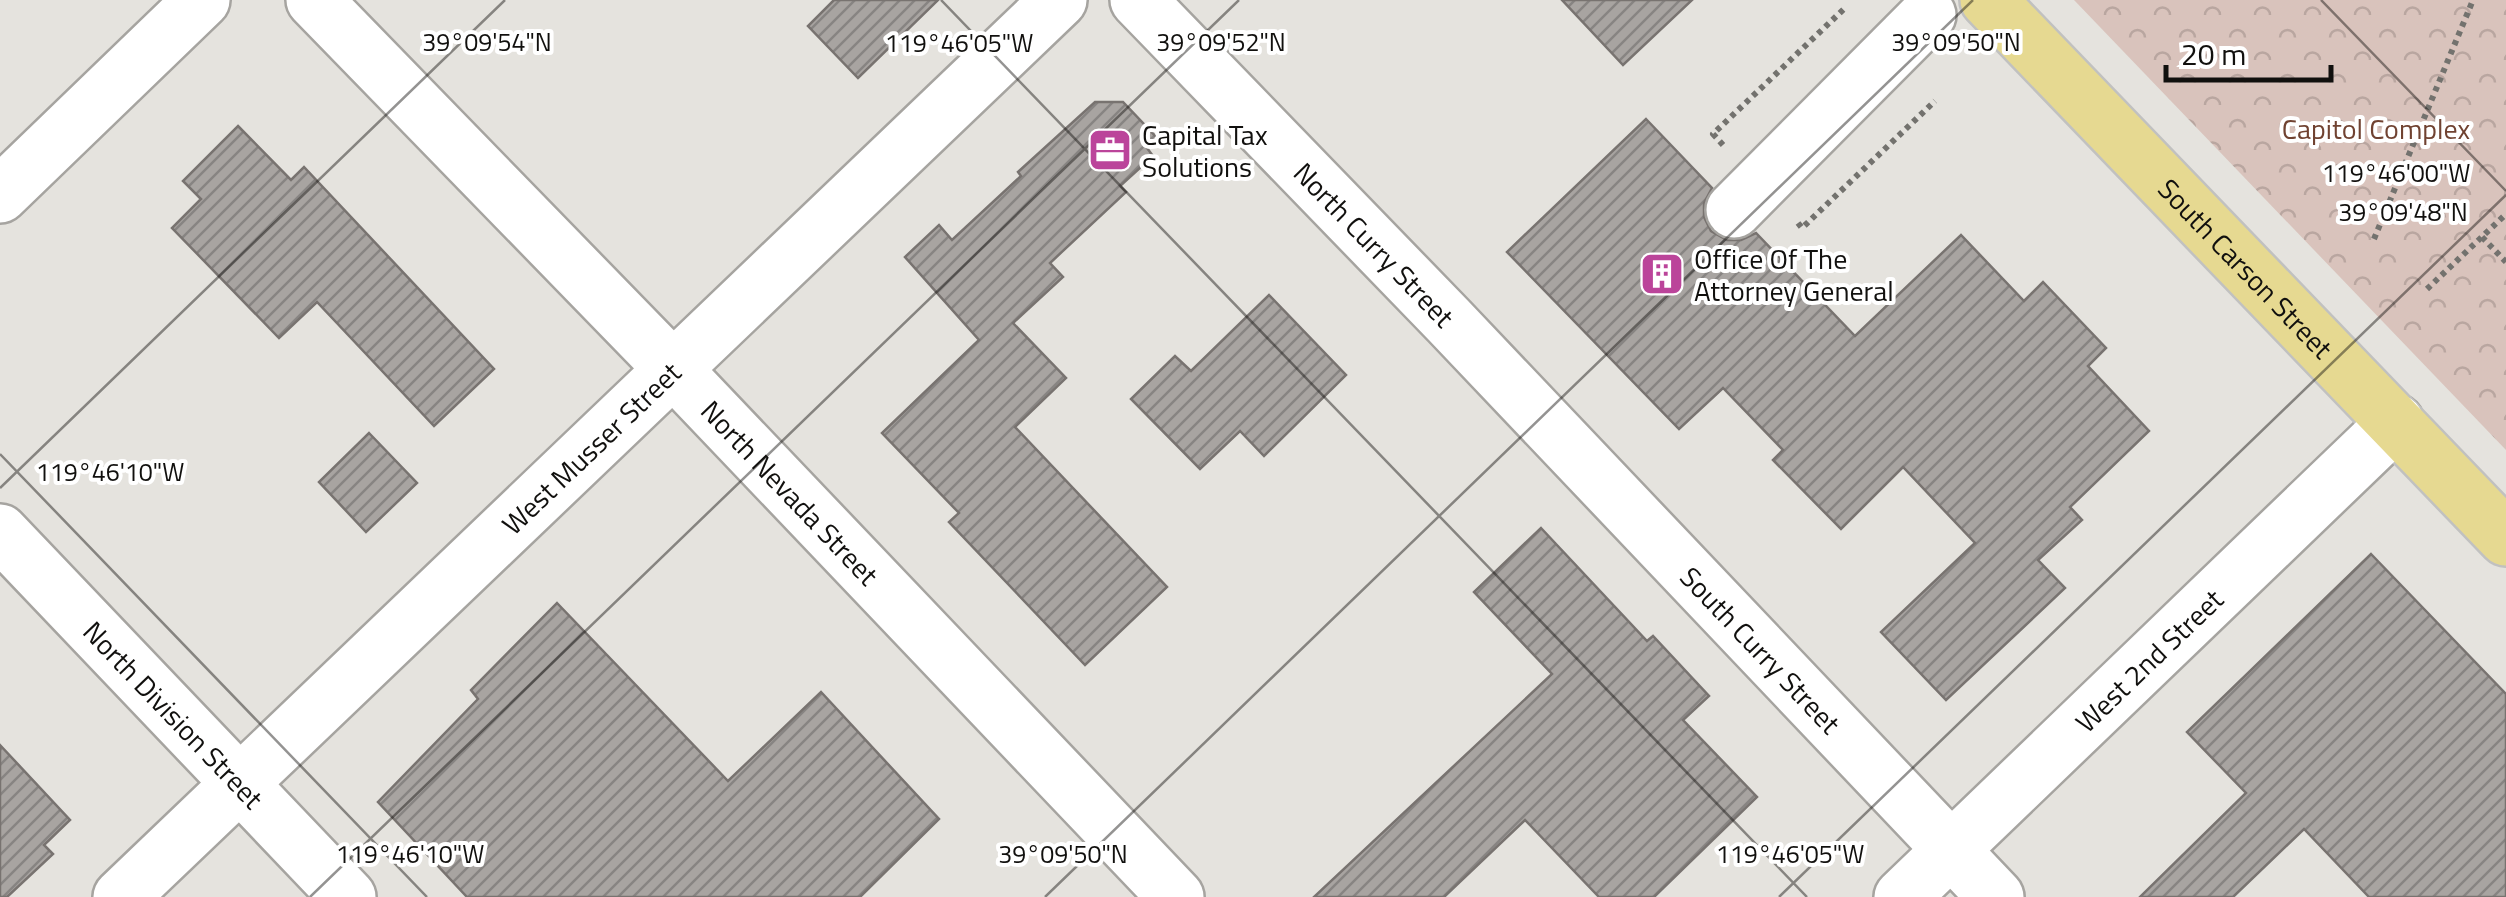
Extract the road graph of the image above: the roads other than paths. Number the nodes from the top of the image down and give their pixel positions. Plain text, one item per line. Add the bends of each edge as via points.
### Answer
1 (202, 0) edge
2 (314, 0) edge
3 (1059, 0) edge
4 (1138, 0) edge
5 (1988, 0) edge
6 (1928, 15) dead end
7 (0, 195) edge
8 (1734, 210) dead end
9 (673, 369) junction
10 (1526, 404) joint
11 (2396, 422) junction
12 (0, 532) edge
13 (2506, 538) edge
14 (240, 783) junction
15 (1951, 850) junction
16 (121, 897) edge
17 (348, 897) edge
18 (1176, 897) edge
19 (1902, 897) edge
20 (1996, 897) edge

1 - 7 street
2 - 9 street, North Nevada Street
3 - 9 street, West Musser Street
4 - 10 street, North Curry Street
5 - 11 main road, South Carson Street
6 - 8 street
9 - 14 street, West Musser Street
9 - 18 street, North Nevada Street
10 - 15 street, South Curry Street
11 - 13 main road, South Carson Street
11 - 15 street, West 2nd Street
12 - 14 street, North Division Street
14 - 16 street, West Musser Street
14 - 17 street, North Division Street
15 - 19 street, West 2nd Street
15 - 20 street, South Curry Street

